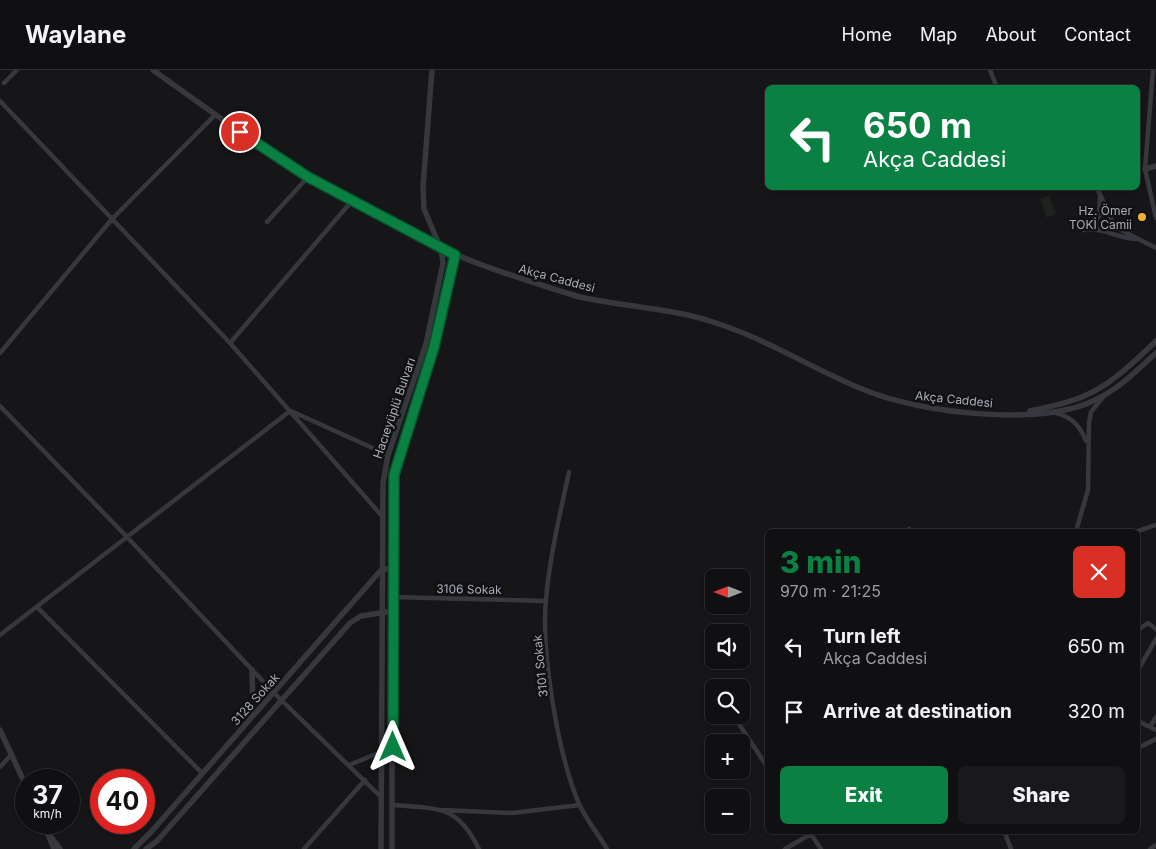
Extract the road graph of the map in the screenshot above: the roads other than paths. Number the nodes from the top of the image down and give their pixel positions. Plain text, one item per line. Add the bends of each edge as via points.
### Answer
1 (17, 70) edge
2 (153, 70) edge
3 (432, 70) edge
4 (990, 70) edge
5 (1153, 70) edge
6 (4, 83) dead end
7 (996, 85) edge
8 (0, 101) edge
9 (215, 114) junction
10 (1156, 166) edge
11 (1145, 169) junction
12 (308, 177) junction
13 (1098, 190) edge
14 (1100, 195) junction
15 (351, 202) junction
16 (112, 218) junction
17 (1098, 218) junction
18 (1156, 218) edge
19 (1111, 219) junction
20 (267, 222) dead end
21 (1101, 229) junction
22 (1136, 239) junction
23 (1156, 248) edge
24 (441, 249) junction
25 (455, 255) junction
26 (1156, 341) edge
27 (230, 343) junction
28 (426, 344) junction
29 (434, 347) junction
30 (0, 353) edge
31 (1156, 353) edge
32 (1105, 396) junction
33 (0, 406) edge
34 (290, 411) junction
35 (1056, 412) junction
36 (1023, 413) junction
37 (1088, 447) junction
38 (388, 455) junction
39 (569, 472) dead end
40 (382, 516) junction
41 (1156, 525) edge
42 (1077, 529) edge
43 (1140, 530) edge
44 (128, 537) junction
45 (382, 569) junction
46 (393, 569) junction
47 (392, 597) junction
48 (546, 601) junction
49 (36, 607) junction
50 (382, 612) junction
51 (392, 612) junction
52 (1140, 629) edge
53 (1156, 629) edge
54 (0, 635) edge
55 (1156, 639) edge
56 (1140, 667) edge
57 (252, 670) junction
58 (274, 693) junction
59 (283, 702) junction
60 (1156, 717) edge
61 (250, 718) junction
62 (1140, 722) edge
63 (739, 724) edge
64 (1150, 727) junction
65 (0, 730) edge
66 (1156, 730) edge
67 (1156, 739) edge
68 (1140, 747) edge
69 (381, 752) junction
70 (12, 754) junction
71 (765, 763) edge
72 (350, 765) junction
73 (0, 767) edge
74 (19, 769) edge
75 (202, 773) junction
76 (365, 780) junction
77 (211, 781) junction
78 (381, 797) junction
79 (393, 805) junction
80 (580, 805) junction
81 (442, 810) junction
82 (48, 834) edge
83 (50, 834) edge
84 (808, 834) edge
85 (811, 834) edge
86 (1005, 834) edge
87 (157, 841) junction
88 (1156, 845) edge
89 (54, 849) edge
90 (60, 849) edge
91 (134, 849) edge
92 (146, 849) edge
93 (151, 849) edge
94 (304, 849) edge
95 (381, 849) edge
96 (392, 849) edge
97 (479, 849) edge
98 (607, 849) edge
99 (785, 849) edge
100 (821, 849) edge
101 (1011, 849) edge
102 (1150, 849) edge

1 - 6 street
2 - 9 street, Akça Caddesi
3 - 24 street, Hacıeyüplü Bulvarı via 423,187 428,222
4 - 7 street
5 - 11 street
8 - 16 street
9 - 12 street, Akça Caddesi
9 - 16 street
10 - 11 street
11 - 18 street
12 - 15 street, Akça Caddesi
12 - 20 street
13 - 14 street
14 - 17 street
14 - 19 street
15 - 24 street, Akça Caddesi
15 - 27 street
16 - 27 street
16 - 30 street
17 - 19 street via 1104,214
17 - 21 street
17 - 21 street via 1084,230
19 - 21 street via 1108,229
19 - 22 street via 1119,229
21 - 22 street
22 - 23 street
24 - 25 street, Akça Caddesi
24 - 28 street, Hacıeyüplü Bulvarı via 441,275
25 - 29 street, Hacıeyüplü Bulvarı
25 - 36 street, Akça Caddesi via 581,297 728,326 849,383 892,399 957,412
26 - 36 street, Akça Caddesi via 1100,388 1072,400
27 - 34 street
28 - 29 street
28 - 38 street, Hacıeyüplü Bulvarı
29 - 46 street, Hacıeyüplü Bulvarı via 394,475
31 - 32 street, Akça Caddesi
32 - 35 street, Akça Caddesi via 1083,406
32 - 37 street via 1091,412
33 - 44 street
34 - 38 street
34 - 40 street
34 - 44 street
35 - 36 street, Akça Caddesi
35 - 37 street via 1079,426
37 - 42 street via 1088,490
38 - 40 street, Hacıeyüplü Bulvarı via 382,483
39 - 48 street, 3101 Sokak via 554,538
40 - 45 street, Hacıeyüplü Bulvarı
41 - 43 street
44 - 49 street
44 - 57 street
45 - 46 street
45 - 50 street, Hacıeyüplü Bulvarı
45 - 58 street, 3128 Sokak
46 - 47 street, Hacıeyüplü Bulvarı
47 - 48 street, 3106 Sokak
47 - 51 street, Hacıeyüplü Bulvarı
48 - 80 street, 3101 Sokak via 551,688 564,753
49 - 54 street
49 - 75 street
50 - 51 street, 3128 Sokak
50 - 59 street, 3128 Sokak via 355,619
50 - 69 street, Hacıeyüplü Bulvarı
51 - 79 street, Hacıeyüplü Bulvarı
52 - 53 street via 1148,623
55 - 56 street
57 - 58 street
57 - 61 street via 253,707
58 - 59 street
58 - 61 street, 3128 Sokak
59 - 72 street
59 - 77 street, 3128 Sokak
60 - 64 street
61 - 75 street, 3128 Sokak
62 - 64 street
63 - 71 street
64 - 66 street
65 - 70 street
67 - 68 street
69 - 72 street
69 - 78 street, Hacıeyüplü Bulvarı
70 - 73 street
70 - 74 street
72 - 76 street
75 - 77 street
75 - 91 street, 3128 Sokak
76 - 78 street
76 - 94 street
77 - 87 street, 3128 Sokak
78 - 79 street
78 - 95 street, Hacıeyüplü Bulvarı
79 - 81 street
79 - 96 street, Hacıeyüplü Bulvarı
80 - 81 street via 512,813
80 - 98 street, 3101 Sokak
81 - 97 street via 459,818
82 - 89 street
83 - 90 street
84 - 99 street
85 - 100 street
86 - 101 street
87 - 92 street, 3128 Sokak
87 - 93 street, 3128 Sokak
88 - 102 street

